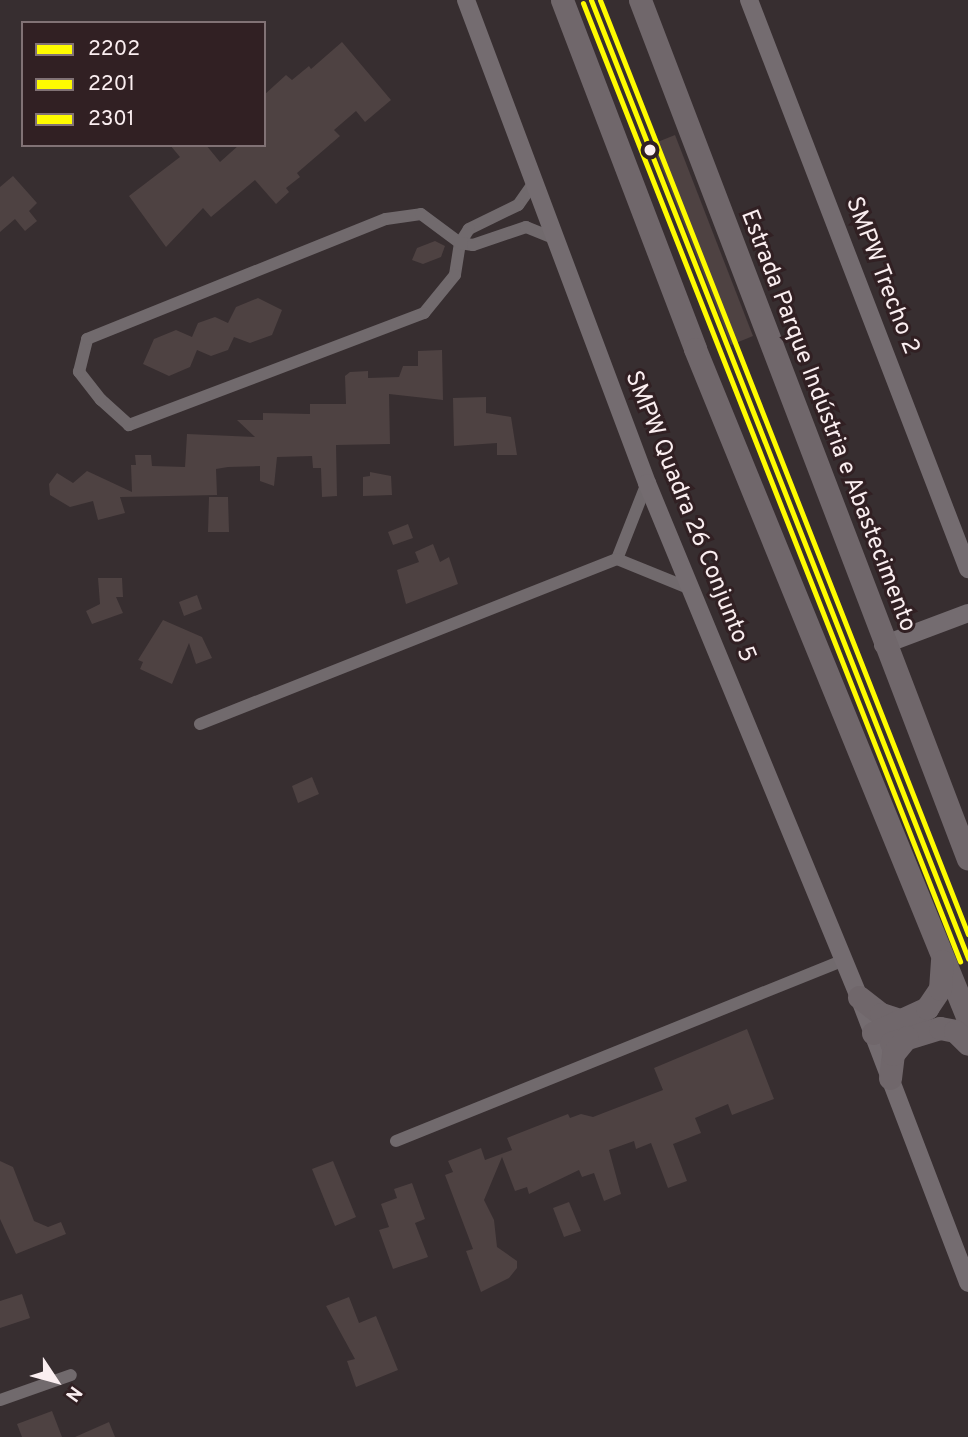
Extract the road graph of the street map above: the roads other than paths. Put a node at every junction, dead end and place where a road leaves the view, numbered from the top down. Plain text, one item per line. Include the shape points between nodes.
1 (466, 0) edge
2 (562, 0) edge
3 (640, 0) edge
4 (749, 0) edge
5 (534, 181) junction
6 (555, 239) junction
7 (460, 243) junction
8 (648, 483) junction
9 (617, 559) junction
10 (968, 569) edge
11 (691, 589) junction
12 (968, 613) edge
13 (883, 645) junction
14 (200, 724) dead end
15 (968, 859) edge
16 (942, 958) junction
17 (842, 961) junction
18 (859, 997) junction
19 (968, 1019) edge
20 (906, 1029) junction
21 (876, 1040) junction
22 (968, 1044) edge
23 (890, 1078) junction
24 (396, 1141) dead end
25 (968, 1283) edge
26 (71, 1375) dead end
27 (0, 1400) edge

1 - 5 street, SMPW Quadra 26 Conjunto 5
2 - 16 highway via 695,349
3 - 13 highway, Estrada Parque Indústria e Abastecimento
4 - 10 street, SMPW Trecho 2
5 - 6 street, SMPW Quadra 26 Conjunto 5
5 - 7 street via 518,205 469,229
6 - 7 street via 526,227 473,245
6 - 8 street, SMPW Quadra 26 Conjunto 5
7 - 7 street via 421,214 386,219 87,339 79,372 129,425 424,313 455,275
8 - 9 street
8 - 11 street, SMPW Quadra 26 Conjunto 5
9 - 11 street
9 - 14 street
11 - 17 street, SMPW Quadra 26 Conjunto 5
12 - 13 street
13 - 15 highway, Estrada Parque Indústria e Abastecimento
16 - 19 highway
16 - 20 highway via 935,999
17 - 18 street, SMPW Quadra 26 Conjunto 5
17 - 24 street
18 - 20 highway
18 - 21 street, SMPW Quadra 26 Conjunto 5
20 - 21 highway
20 - 22 highway via 948,1028
20 - 23 highway via 892,1054
21 - 23 street, SMPW Quadra 26 Conjunto 5
23 - 25 street, SMPW Quadra 26 Conjunto 5
26 - 27 street

